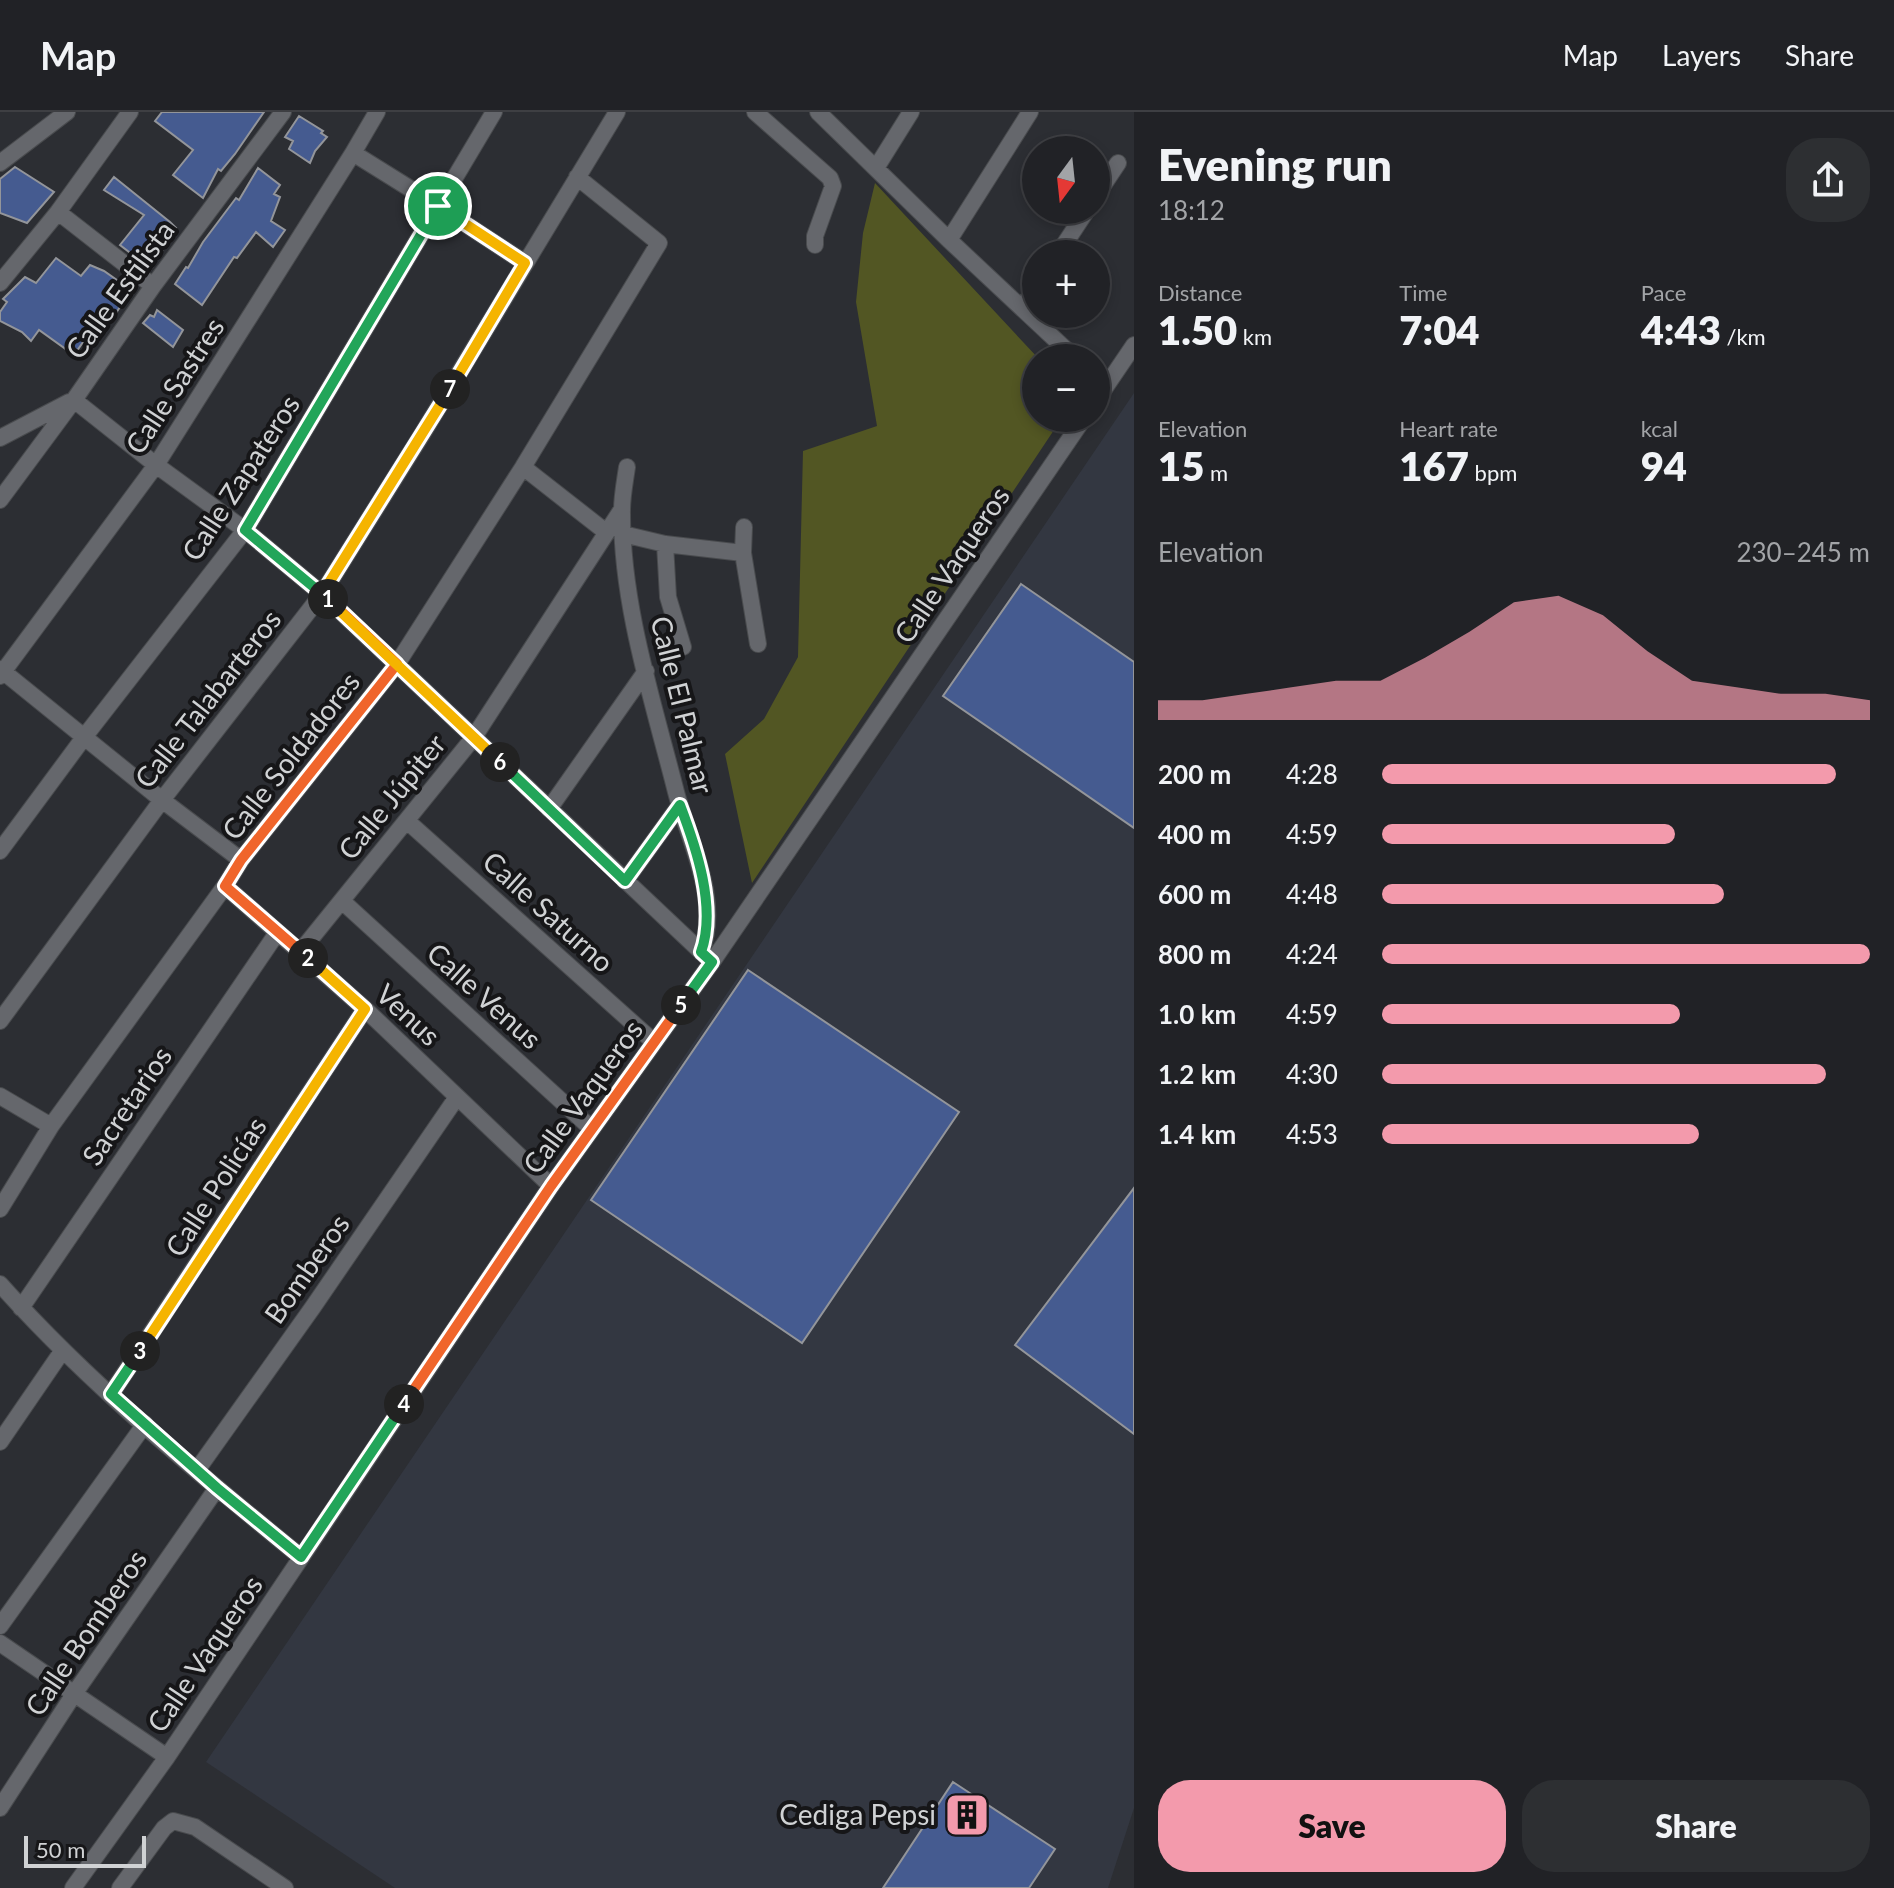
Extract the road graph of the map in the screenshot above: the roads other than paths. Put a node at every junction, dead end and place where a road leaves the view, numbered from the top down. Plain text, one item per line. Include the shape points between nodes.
1 (67, 112) edge
2 (130, 112) edge
3 (283, 112) edge
4 (377, 112) edge
5 (494, 112) edge
6 (617, 112) edge
7 (755, 112) edge
8 (818, 112) edge
9 (911, 112) edge
10 (1030, 112) edge
11 (353, 153) junction
12 (0, 163) edge
13 (1118, 163) dead end
14 (876, 168) junction
15 (1110, 175) edge
16 (577, 177) junction
17 (438, 206) junction
18 (58, 212) junction
19 (949, 240) junction
20 (815, 245) dead end
21 (525, 263) junction
22 (0, 283) edge
23 (153, 286) junction
24 (1022, 308) edge
25 (1043, 328) edge
26 (1060, 344) edge
27 (1134, 345) edge
28 (1110, 375) edge
29 (74, 400) junction
30 (1074, 432) edge
31 (0, 438) edge
32 (156, 465) junction
33 (523, 467) junction
34 (627, 467) dead end
35 (0, 500) edge
36 (622, 509) junction
37 (744, 527) dead end
38 (245, 530) junction
39 (606, 532) junction
40 (623, 534) junction
41 (665, 544) junction
42 (743, 553) junction
43 (322, 594) junction
44 (758, 644) dead end
45 (683, 647) dead end
46 (397, 664) junction
47 (646, 671) junction
48 (1, 672) edge
49 (85, 736) junction
50 (474, 737) junction
51 (162, 800) junction
52 (680, 805) junction
53 (549, 809) junction
54 (407, 821) junction
55 (0, 851) edge
56 (241, 860) junction
57 (625, 881) junction
58 (225, 886) junction
59 (342, 901) junction
60 (277, 933) junction
61 (300, 952) junction
62 (706, 957) junction
63 (365, 1009) junction
64 (0, 1021) edge
65 (654, 1042) junction
66 (0, 1096) edge
67 (457, 1097) junction
68 (51, 1126) junction
69 (592, 1129) junction
70 (551, 1186) junction
71 (0, 1209) edge
72 (0, 1284) edge
73 (21, 1308) junction
74 (63, 1350) junction
75 (111, 1394) junction
76 (145, 1424) junction
77 (0, 1442) edge
78 (197, 1470) junction
79 (217, 1488) junction
80 (301, 1557) junction
81 (0, 1626) edge
82 (0, 1643) edge
83 (74, 1694) junction
84 (167, 1757) junction
85 (0, 1808) edge
86 (73, 1888) edge
87 (120, 1888) edge
88 (285, 1888) edge

1 - 12 street
2 - 18 street
3 - 23 street, Calle Estilista
4 - 11 street, Calle Sastres
5 - 17 street, Calle Zapateros
6 - 16 street, Calle Talabarteros
7 - 20 street via 830,178 833,186
8 - 14 street
9 - 14 street
10 - 19 street
11 - 17 street
11 - 32 street, Calle Sastres
13 - 15 street
14 - 19 street
16 - 21 street, Calle Talabarteros
16 - 33 street, Calle Soldadores via 659,243
17 - 21 street
17 - 38 street, Calle Zapateros
18 - 22 street
18 - 23 street
19 - 24 street
21 - 43 street, Calle Talabarteros
23 - 29 street, Calle Estilista
25 - 26 street
27 - 28 street
29 - 31 street
29 - 32 street
29 - 35 street, Calle Estilista
30 - 62 street, Calle Vaqueros
32 - 38 street
32 - 48 street, Calle Sastres
33 - 39 street
33 - 46 street, Calle Soldadores
34 - 36 street, Calle El Palmar
36 - 39 street, Calle Júpiter
36 - 40 street, Calle El Palmar
37 - 42 street
38 - 43 street
38 - 49 street, Calle Zapateros
39 - 50 street, Calle Júpiter
40 - 41 street
40 - 47 street, Calle El Palmar
41 - 42 street
41 - 45 street via 668,597
42 - 44 street
43 - 46 street
43 - 51 street, Calle Talabarteros
46 - 50 street
46 - 56 street, Calle Soldadores
47 - 52 street, Calle El Palmar
47 - 53 street
48 - 49 street
49 - 51 street
49 - 55 street, Calle Zapateros
50 - 53 street
50 - 54 street, Calle Júpiter
51 - 56 street
51 - 64 street, Calle Talabarteros
52 - 57 street
52 - 62 street, Calle El Palmar via 704,889
53 - 57 street
54 - 59 street, Calle Júpiter
54 - 65 street, Calle Saturno
56 - 58 street, Calle Soldadores
57 - 62 street
58 - 60 street, Venus
58 - 68 street, Calle Soldadores
59 - 61 street, Calle Júpiter
59 - 69 street, Calle Venus
60 - 61 street, Venus
60 - 73 street, Sacretarios
61 - 63 street, Venus
62 - 65 street, Calle Vaqueros
63 - 67 street, Venus
63 - 75 street, Calle Policías
65 - 69 street, Calle Vaqueros
66 - 68 street
67 - 70 street, Venus
67 - 78 street, Bomberos
68 - 71 street, Calle Soldadores
69 - 70 street, Calle Vaqueros
70 - 80 street, Calle Vaqueros
72 - 73 street
73 - 74 street
74 - 75 street
74 - 77 street
75 - 76 street
76 - 78 street
76 - 81 street
78 - 79 street
79 - 80 street
79 - 83 street, Calle Bomberos
80 - 84 street, Calle Vaqueros
82 - 83 street
83 - 84 street
83 - 85 street, Calle Bomberos
84 - 86 street, Calle Vaqueros
87 - 88 street via 173,1821 195,1827

